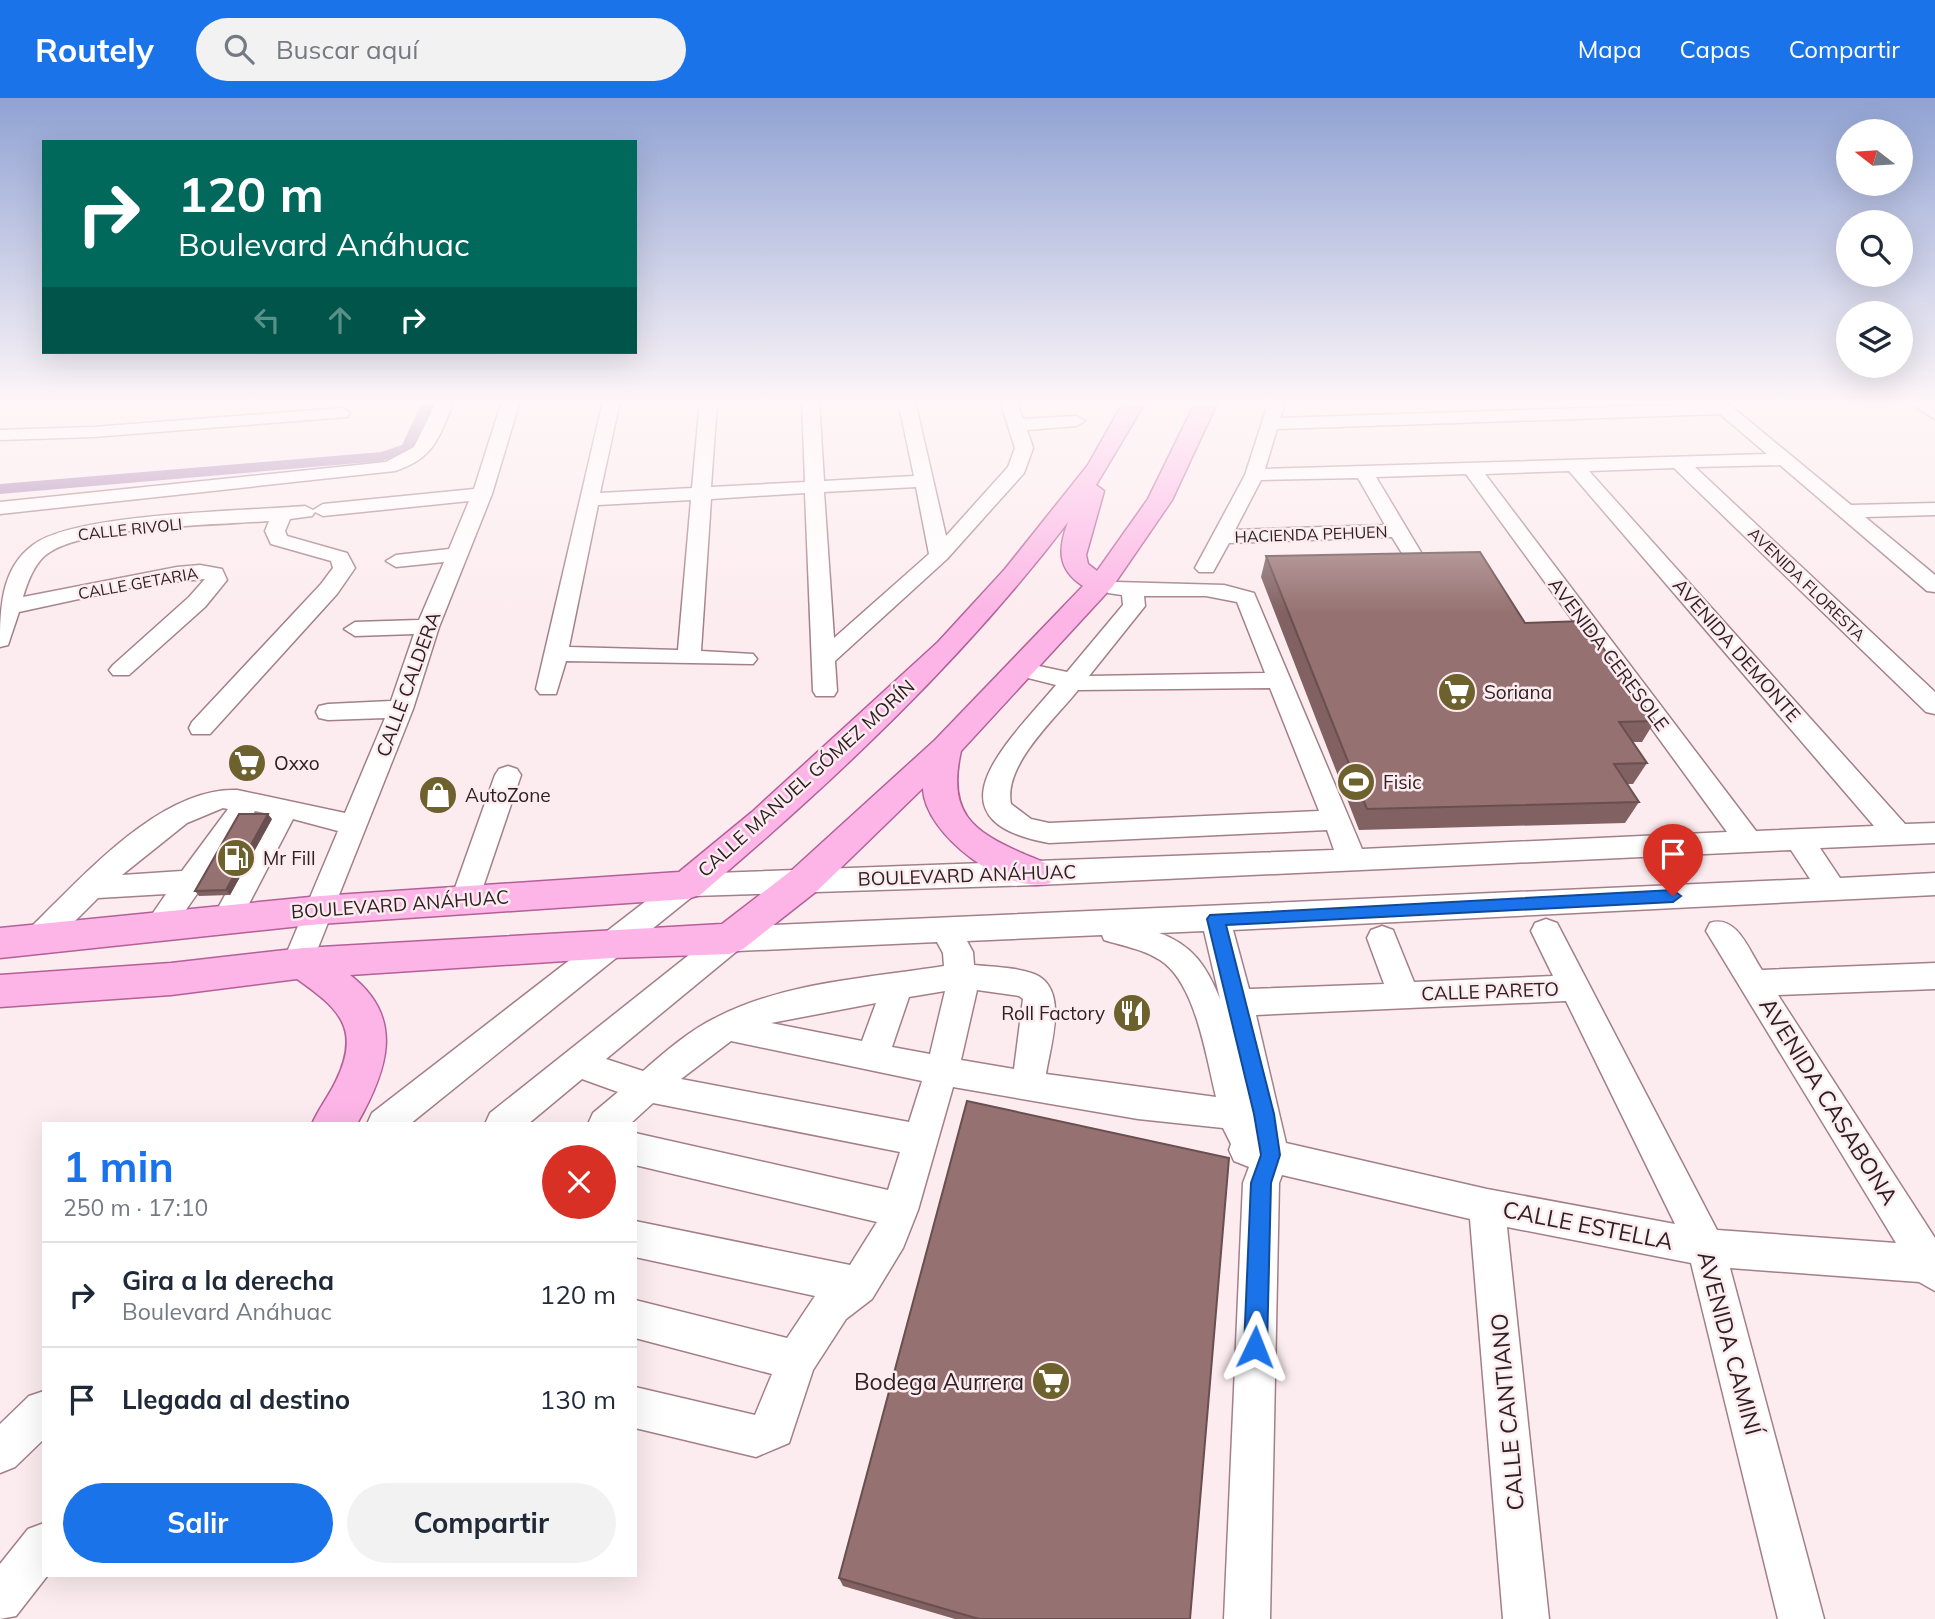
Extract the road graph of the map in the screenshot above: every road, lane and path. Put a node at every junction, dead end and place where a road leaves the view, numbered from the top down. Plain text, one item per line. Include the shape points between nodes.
1 (341, 472) edge
2 (489, 472) edge
3 (595, 472) edge
4 (703, 472) edge
5 (813, 472) edge
6 (921, 472) edge
7 (1012, 472) edge
8 (1094, 472) edge
9 (1097, 472) edge
10 (1174, 472) edge
11 (1255, 472) edge
12 (1364, 472) joint
13 (1474, 472) edge
14 (1581, 472) edge
15 (1689, 472) edge
16 (1802, 472) edge
17 (1254, 475) junction
18 (923, 481) junction
19 (814, 487) junction
20 (482, 494) junction
21 (702, 494) junction
22 (588, 500) junction
23 (0, 508) edge
24 (1935, 509) edge
25 (1847, 511) junction
26 (282, 515) junction
27 (1398, 531) junction
28 (1224, 537) junction
29 (456, 555) junction
30 (940, 555) junction
31 (1415, 559) edge
32 (396, 561) dead end
33 (1206, 568) dead end
34 (1935, 586) edge
35 (1114, 587) junction
36 (10, 607) junction
37 (428, 627) junction
38 (355, 629) dead end
39 (0, 640) edge
40 (555, 654) junction
41 (689, 659) junction
42 (745, 659) dead end
43 (824, 659) junction
44 (1020, 669) junction
45 (121, 670) dead end
46 (1279, 680) junction
47 (1073, 682) junction
48 (548, 689) dead end
49 (825, 691) dead end
50 (1935, 706) edge
51 (401, 709) junction
52 (328, 712) dead end
53 (201, 728) dead end
54 (946, 748) junction
55 (508, 775) dead end
56 (247, 802) junction
57 (284, 810) junction
58 (1336, 820) junction
59 (355, 825) junction
60 (1935, 833) edge
61 (1898, 835) junction
62 (1798, 838) junction
63 (1748, 840) junction
64 (1352, 859) junction
65 (1037, 874) junction
66 (805, 880) junction
67 (188, 881) junction
68 (1935, 884) edge
69 (687, 885) junction
70 (93, 887) junction
71 (1832, 889) junction
72 (465, 899) junction
73 (320, 909) junction
74 (227, 919) junction
75 (1216, 919) junction
76 (1080, 925) junction
77 (159, 926) junction
78 (945, 930) junction
79 (1546, 931) dead end
80 (1721, 931) dead end
81 (1382, 938) dead end
82 (37, 939) junction
83 (730, 939) junction
84 (0, 943) edge
85 (612, 943) junction
86 (300, 964) junction
87 (962, 976) junction
88 (1933, 979) edge
89 (1754, 983) junction
90 (897, 988) junction
91 (1576, 988) junction
92 (0, 991) edge
93 (1403, 995) junction
94 (1237, 1003) junction
95 (727, 1027) junction
96 (872, 1058) junction
97 (577, 1063) junction
98 (942, 1071) junction
99 (1028, 1087) junction
100 (650, 1088) junction
101 (1251, 1114) junction
102 (334, 1122) edge
103 (387, 1122) edge
104 (504, 1122) edge
105 (608, 1122) edge
106 (921, 1140) junction
107 (637, 1149) edge
108 (1259, 1163) junction
109 (1487, 1206) junction
110 (900, 1210) junction
111 (637, 1239) edge
112 (1706, 1248) junction
113 (1934, 1267) edge
114 (859, 1286) junction
115 (637, 1320) edge
116 (796, 1360) junction
117 (637, 1407) edge
118 (42, 1413) edge
119 (0, 1452) edge
120 (42, 1548) edge
121 (0, 1600) edge
122 (1247, 1619) edge
123 (1527, 1619) edge
124 (1801, 1619) edge

1 - 23 street
2 - 20 street, CALLE CALDERA
3 - 22 street
4 - 21 street
5 - 19 street
6 - 18 street
7 - 30 street
8 - 69 main road, CALLE MANUEL GÓMEZ MORÍN via 1014,575 948,648 826,765
9 - 35 main road via 1073,561 1078,569
10 - 35 main road
11 - 17 street
12 - 17 street
12 - 27 street
13 - 63 street, AVENIDA CERESOLE
14 - 61 street, AVENIDA DEMONTE
15 - 50 street, AVENIDA FLORESTA
16 - 25 street
17 - 28 street
18 - 19 street
18 - 30 street
19 - 21 street
19 - 43 street
20 - 26 street, CALLE RIVOLI
20 - 29 street, CALLE CALDERA
21 - 22 street
21 - 41 street
22 - 40 street
24 - 25 street
25 - 34 street
26 - 36 street, CALLE RIVOLI via 95,531 63,538 34,554
26 - 53 street via 275,531 278,540 340,557 344,568
27 - 28 street, HACIENDA PEHUEN
27 - 31 street
28 - 33 street
29 - 32 street
29 - 37 street, CALLE CALDERA
30 - 43 street
35 - 44 main road
35 - 46 street via 1242,594
35 - 47 street via 1135,598 1134,606
36 - 39 street, CALLE RIVOLI
36 - 45 street, CALLE GETARIA via 175,574 214,574 215,580 197,602
37 - 38 street
37 - 51 street, CALLE CALDERA
40 - 41 street
40 - 48 street
41 - 42 street
43 - 49 street
44 - 47 street
44 - 54 main road
46 - 47 street
46 - 58 street
47 - 58 street via 1003,766 995,783 993,794 1002,813 1023,828 1063,833
51 - 52 street
51 - 59 street, CALLE CALDERA
54 - 65 main road via 937,783 939,803 951,822 993,856
54 - 66 main road
55 - 72 street
56 - 57 street
56 - 67 street
56 - 70 street via 223,799 194,806 156,831
57 - 59 street
57 - 74 street
58 - 64 street
59 - 73 street, CALLE CALDERA
60 - 61 street, BOULEVARD ANÁHUAC
61 - 62 street, BOULEVARD ANÁHUAC
62 - 63 street, BOULEVARD ANÁHUAC
62 - 71 street
63 - 64 street, BOULEVARD ANÁHUAC
64 - 65 street, BOULEVARD ANÁHUAC
65 - 66 street, BOULEVARD ANÁHUAC
66 - 69 street, BOULEVARD ANÁHUAC
66 - 83 main road
67 - 70 street
67 - 77 street
68 - 71 street
69 - 72 main road, BOULEVARD ANÁHUAC
69 - 85 street, CALLE MANUEL GÓMEZ MORÍN
70 - 82 street
71 - 75 street
72 - 73 main road, BOULEVARD ANÁHUAC
73 - 74 main road, BOULEVARD ANÁHUAC
73 - 86 street, CALLE CALDERA
74 - 77 main road, BOULEVARD ANÁHUAC
75 - 76 street
75 - 94 street
76 - 78 street
76 - 101 street via 1149,941 1190,967
77 - 82 main road, BOULEVARD ANÁHUAC
78 - 83 street
78 - 87 street via 958,952
79 - 91 street, AVENIDA CAMINÍ
80 - 89 street, AVENIDA CASABONA
81 - 93 street, CALLE PARETO
82 - 84 main road, BOULEVARD ANÁHUAC
83 - 85 main road
83 - 97 street
85 - 86 main road
85 - 103 street, CALLE MANUEL GÓMEZ MORÍN
86 - 92 main road
86 - 102 main road via 358,1007 368,1029 358,1080
87 - 90 street
87 - 98 street
87 - 99 street via 1027,984 1038,994 1040,1010
88 - 89 street
89 - 113 street, AVENIDA CASABONA
90 - 95 street via 793,1003
90 - 96 street
91 - 93 street, CALLE PARETO
91 - 112 street, AVENIDA CAMINÍ
93 - 94 street, CALLE PARETO
94 - 101 street
95 - 96 street
95 - 100 street via 684,1056
96 - 98 street
97 - 100 street
97 - 104 street
98 - 99 street
98 - 106 street
99 - 101 street
100 - 105 street
100 - 106 street
101 - 108 street
106 - 110 street
107 - 110 street
108 - 109 street, CALLE ESTELLA
108 - 122 street
109 - 112 street, CALLE ESTELLA
109 - 123 street, CALLE CANTIANO
110 - 114 street
111 - 114 street
112 - 113 street, CALLE ESTELLA
112 - 124 street, AVENIDA CAMINÍ
114 - 116 street via 832,1305
115 - 116 street
116 - 117 street via 774,1428 756,1436
118 - 119 street
120 - 121 street

